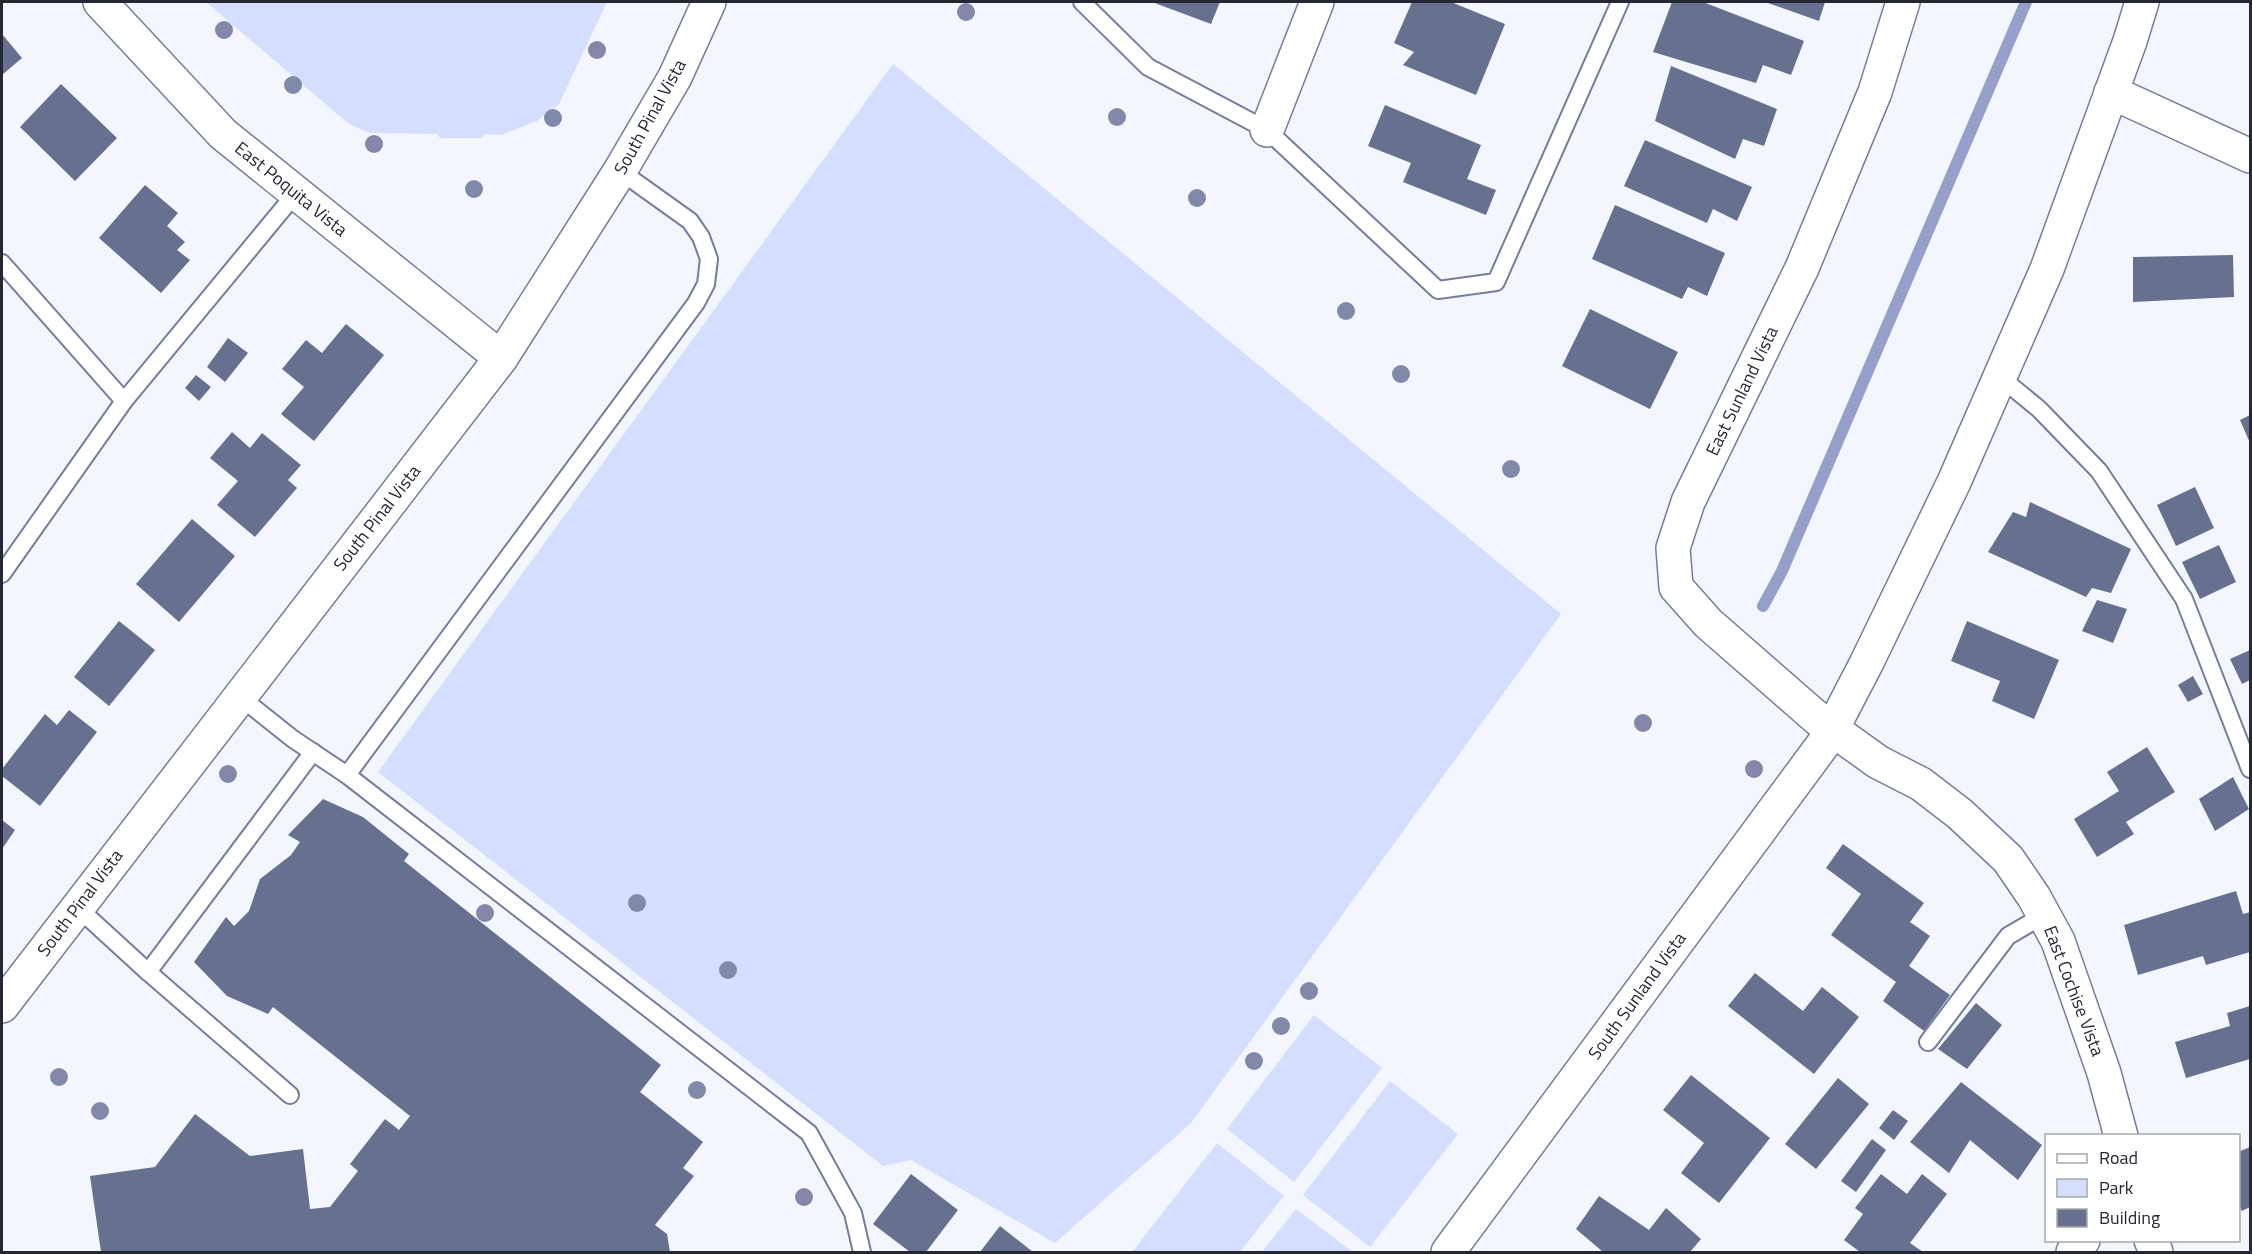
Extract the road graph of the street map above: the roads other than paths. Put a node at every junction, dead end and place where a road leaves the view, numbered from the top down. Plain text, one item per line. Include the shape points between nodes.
1 (100, 2) edge
2 (709, 2) edge
3 (1082, 2) edge
4 (1317, 2) edge
5 (1620, 2) edge
6 (1903, 2) edge
7 (2142, 2) edge
8 (2111, 92) junction
9 (1267, 130) junction
10 (2250, 156) edge
11 (620, 171) junction
12 (296, 193) junction
13 (2, 263) edge
14 (501, 358) junction
15 (2000, 377) junction
16 (124, 401) junction
17 (2, 574) edge
18 (239, 696) junction
19 (1829, 734) junction
20 (313, 752) junction
21 (2250, 769) edge
22 (347, 775) junction
23 (77, 907) junction
24 (2044, 915) junction
25 (148, 972) junction
26 (2, 1006) edge
27 (1929, 1042) dead end
28 (290, 1095) dead end
29 (2120, 1134) edge
30 (862, 1252) edge
31 (1448, 1252) edge

1 - 12 street, East Poquita Vista via 224,134
2 - 11 street, South Pinal Vista via 675,76
3 - 9 lane via 1148,67
4 - 9 street
5 - 9 lane via 1496,282 1438,290
6 - 19 street, East Sunland Vista via 1875,92 1806,257 1688,502 1673,548 1676,587 1708,623
7 - 8 street
8 - 10 street
8 - 15 street via 2047,269
11 - 14 street, South Pinal Vista
11 - 22 lane via 690,221 709,259 706,284 696,303
12 - 14 street, East Poquita Vista
12 - 16 lane
13 - 16 lane
14 - 18 street, South Pinal Vista
15 - 19 street via 1949,493
15 - 21 lane via 2039,409 2099,471 2184,599
16 - 17 lane
18 - 20 lane
18 - 23 street, South Pinal Vista
19 - 24 street, East Cochise Vista via 1921,784 1960,814 2008,859
19 - 31 street, South Sunland Vista
20 - 22 lane
20 - 25 lane
22 - 30 lane via 809,1133 854,1213
23 - 25 lane
23 - 26 street, South Pinal Vista
24 - 27 lane via 2008,936
24 - 29 street, East Cochise Vista via 2075,989
25 - 28 lane

